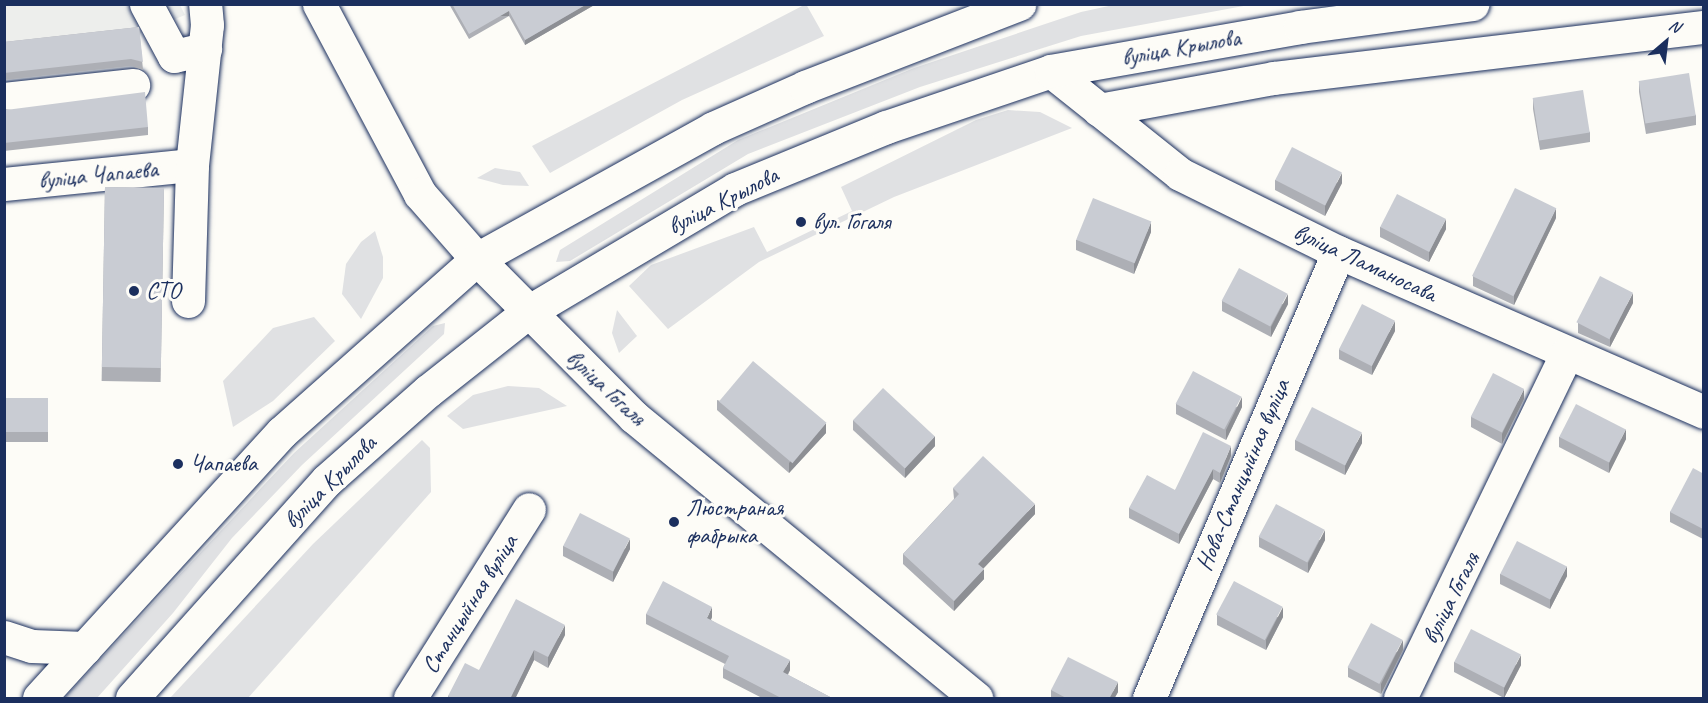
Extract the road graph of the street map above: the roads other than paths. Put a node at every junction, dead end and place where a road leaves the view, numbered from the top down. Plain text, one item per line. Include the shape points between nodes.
1 (146, 4) edge
2 (205, 4) edge
3 (319, 4) edge
4 (1019, 4) edge
5 (1472, 4) edge
6 (1704, 27) edge
7 (205, 50) junction
8 (1051, 71) junction
9 (133, 85) dead end
10 (4, 99) edge
11 (1099, 111) junction
12 (192, 165) junction
13 (4, 184) edge
14 (1338, 252) junction
15 (477, 259) junction
16 (188, 300) dead end
17 (528, 312) junction
18 (1568, 353) junction
19 (1704, 412) edge
20 (529, 509) dead end
21 (4, 637) edge
22 (85, 648) junction
23 (39, 699) edge
24 (132, 699) edge
25 (410, 699) edge
26 (976, 699) edge
27 (1149, 699) edge
28 (1400, 699) edge

1 - 7 main road via 174,56
2 - 7 main road
3 - 15 main road, вуліца Гогаля via 420,194
4 - 15 main road via 805,87 712,128
5 - 8 main road, вуліца Крылова via 1300,27
6 - 11 main road via 1274,78
7 - 12 main road
8 - 11 main road, вуліца Ламаносава
8 - 17 main road, вуліца Крылова via 886,127 735,189
9 - 10 main road
11 - 14 main road, вуліца Ламаносава via 1180,174
12 - 13 main road, вуліца Чапаева
12 - 16 main road
14 - 18 main road, вуліца Ламаносава
14 - 27 main road, Нова-Станцыйная вуліца
15 - 17 main road, вуліца Гогаля
15 - 22 main road via 282,432
17 - 24 main road, вуліца Крылова via 428,391 327,480
17 - 26 main road, вуліца Гогаля via 634,417
18 - 19 main road, вуліца Ламаносава
18 - 28 main road, вуліца Гогаля
20 - 25 main road, Станцыйная вуліца
21 - 22 main road via 32,645
22 - 23 main road

